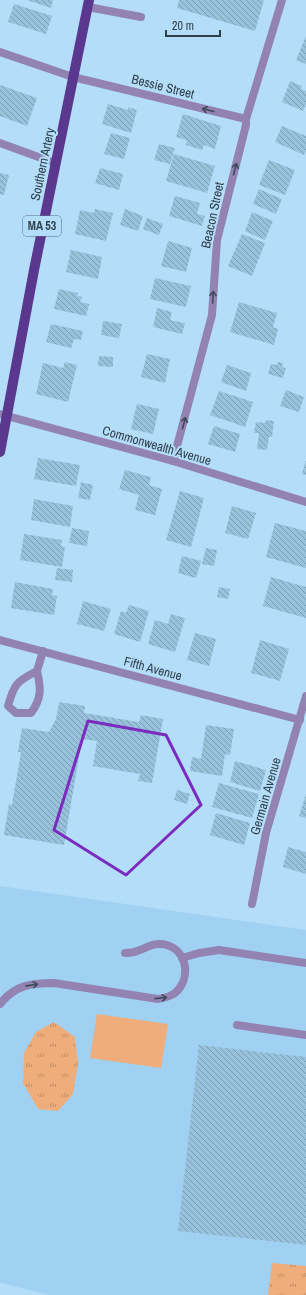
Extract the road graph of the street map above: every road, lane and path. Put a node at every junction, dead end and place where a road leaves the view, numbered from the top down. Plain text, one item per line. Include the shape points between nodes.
1 (282, 0) edge
2 (89, 4) edge
3 (141, 17) dead end
4 (0, 52) edge
5 (73, 77) junction
6 (246, 119) junction
7 (0, 143) edge
8 (55, 163) junction
9 (3, 415) edge
10 (0, 452) edge
11 (174, 461) junction
12 (306, 502) edge
13 (0, 640) edge
14 (43, 651) junction
15 (37, 671) junction
16 (306, 696) edge
17 (300, 720) junction
18 (252, 904) dead end
19 (125, 953) dead end
20 (182, 958) junction
21 (306, 963) edge
22 (0, 1004) edge
23 (237, 1025) dead end
24 (306, 1035) edge

1 - 6 street, Beacon Street
2 - 3 street
2 - 5 main road, Southern Artery / MA 53
4 - 5 street, Bessie Street
6 -> 5 street, Bessie Street
5 - 8 main road, Southern Artery / MA 53
11 -> 6 street, Beacon Street via 212,315 217,240
7 - 8 street
8 - 9 main road, Southern Artery / MA 53
9 - 10 main road, Southern Artery / MA 53
9 - 11 street, Commonwealth Avenue
11 - 12 street, Commonwealth Avenue
13 - 14 street, Fifth Avenue
14 - 15 street
14 - 17 street, Fifth Avenue
15 - 15 street via 21,679 12,690 8,706 16,713 31,713 38,704 40,686
16 - 17 street, Germain Avenue
17 - 18 street, Germain Avenue via 266,833
19 - 20 street via 157,944 167,945
20 - 21 street via 219,950
22 -> 20 street via 16,989 41,984 158,1000 167,998 175,994 182,985 186,968
23 - 24 street

